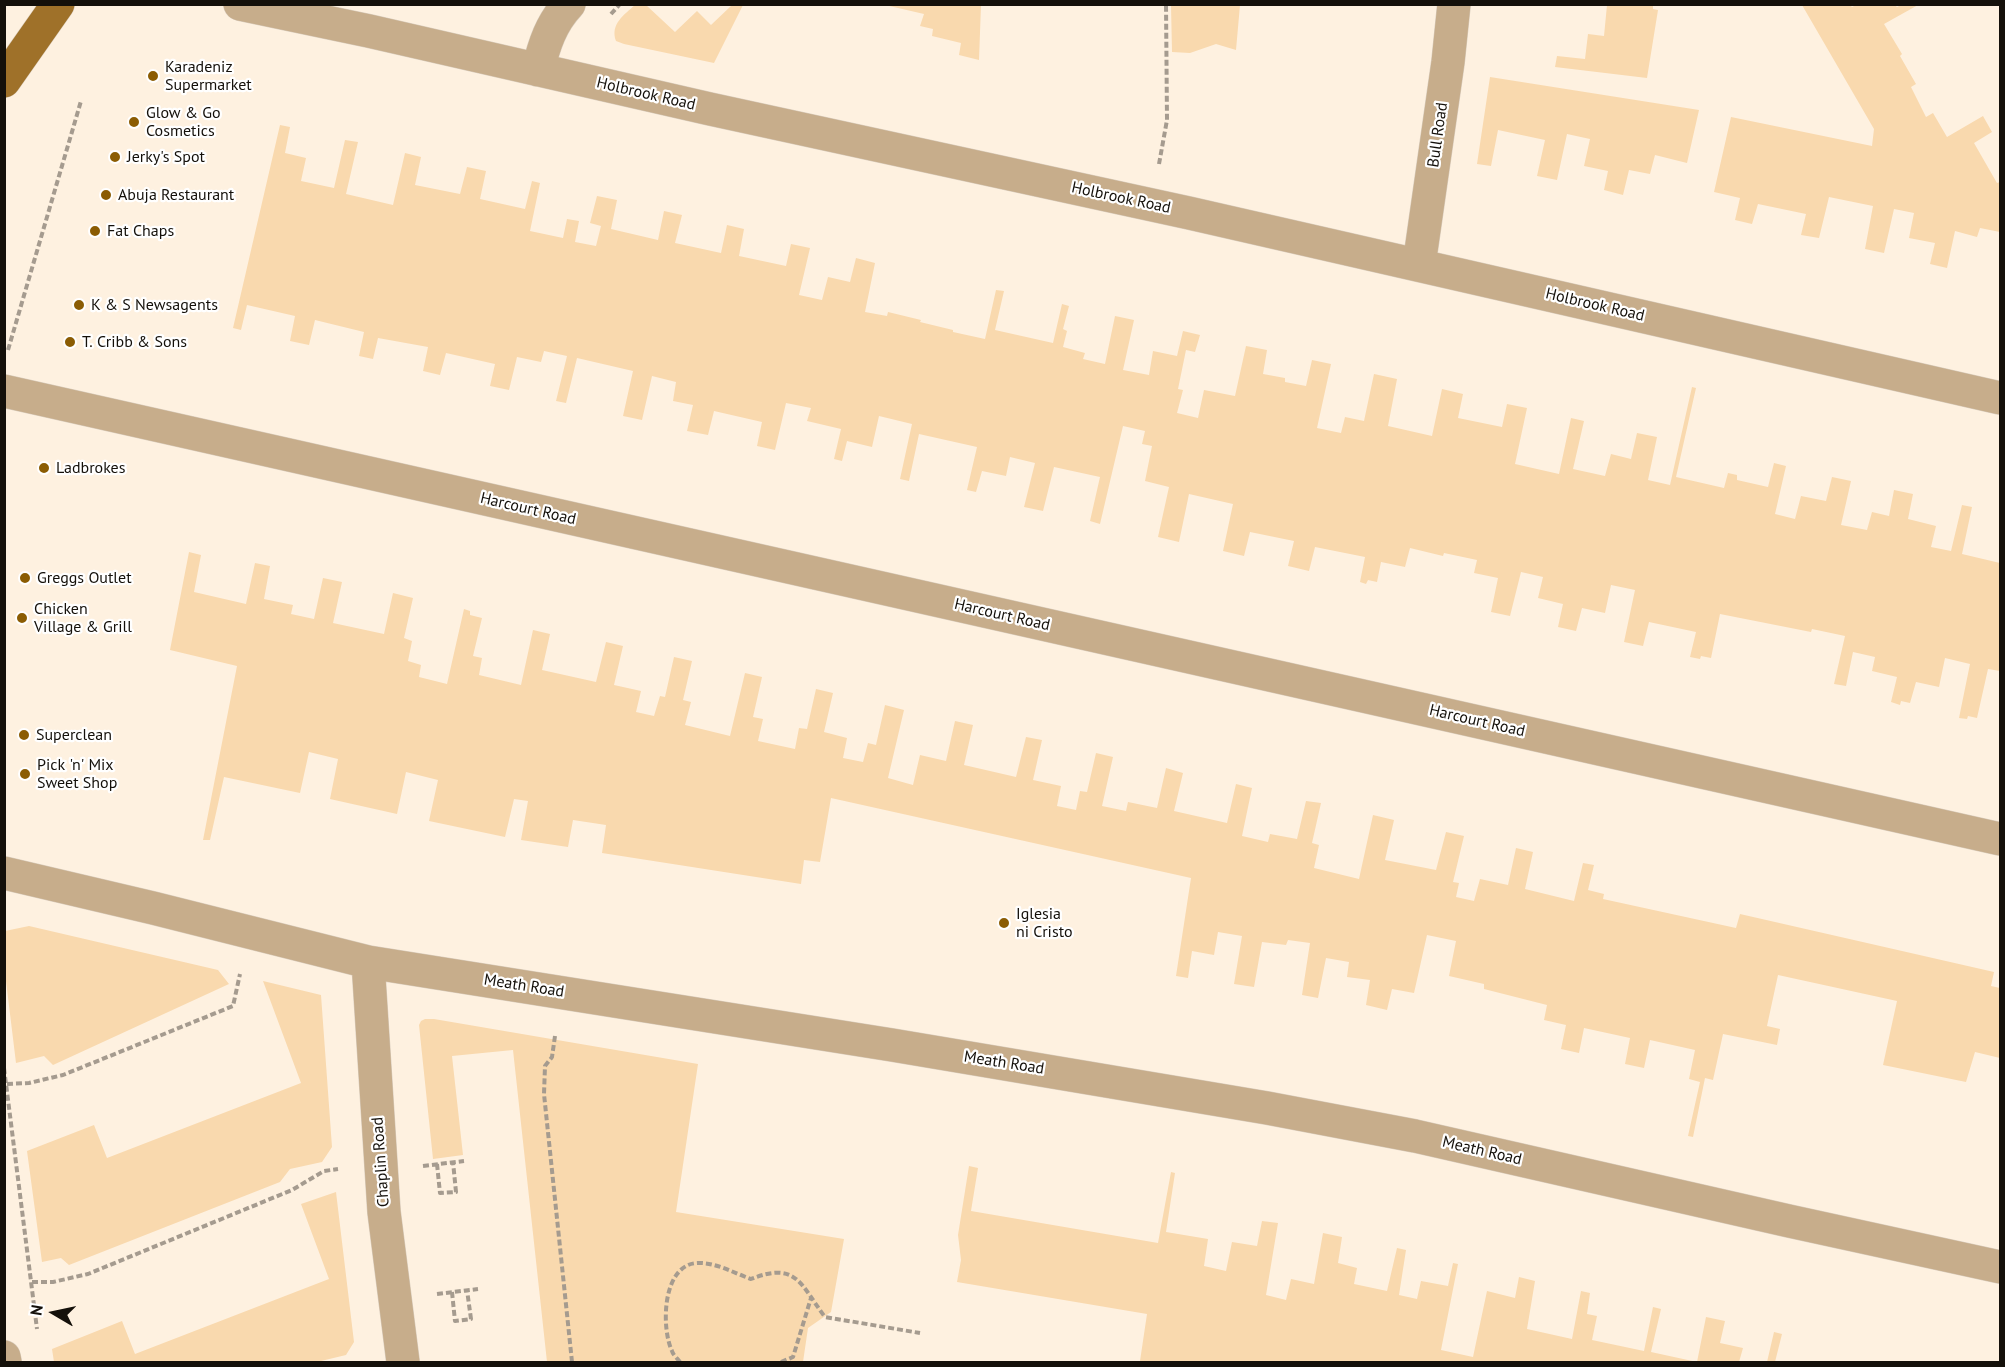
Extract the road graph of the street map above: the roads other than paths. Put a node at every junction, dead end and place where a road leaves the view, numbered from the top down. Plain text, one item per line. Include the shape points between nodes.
1 (58, 4) edge
2 (240, 4) edge
3 (569, 4) edge
4 (1454, 4) edge
5 (538, 70) junction
6 (4, 81) edge
7 (1419, 265) junction
8 (4, 391) edge
9 (2001, 398) edge
10 (2001, 839) edge
11 (4, 873) edge
12 (368, 962) junction
13 (2001, 1267) edge
14 (4, 1357) edge
15 (5, 1362) edge
16 (404, 1362) edge

1 - 6 main road
2 - 5 street, Holbrook Road
3 - 5 street via 545,41
4 - 7 street, Bull Road
5 - 7 street, Holbrook Road
7 - 9 street, Holbrook Road
8 - 10 street, Harcourt Road
11 - 12 street, Meath Road
12 - 13 street, Meath Road via 1278,1110 1415,1136
12 - 16 street, Chaplin Road via 384,1212
14 - 15 street

